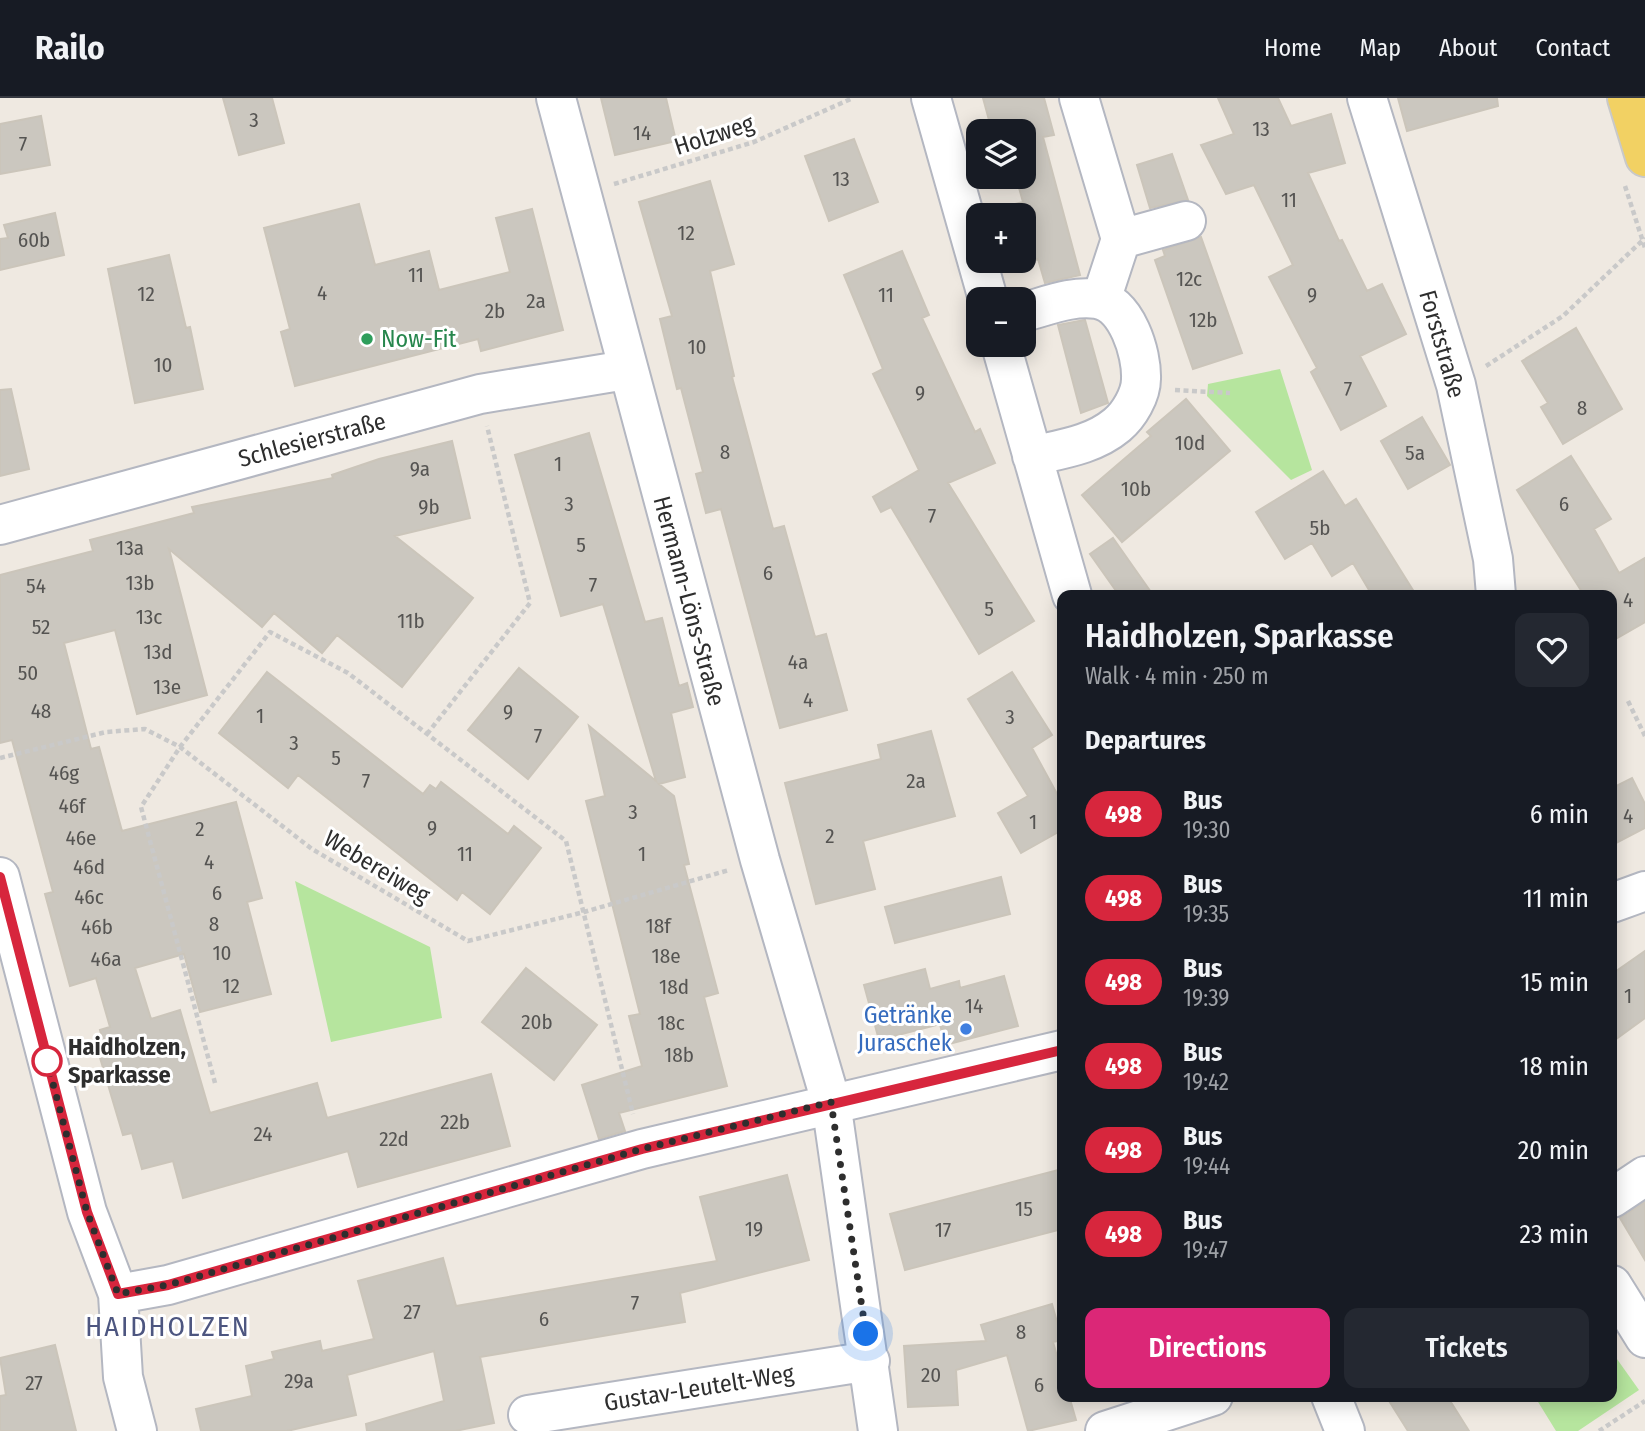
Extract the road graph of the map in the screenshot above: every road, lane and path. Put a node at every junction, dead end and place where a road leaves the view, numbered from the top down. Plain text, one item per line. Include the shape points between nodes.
1 (555, 98) edge
2 (853, 98) edge
3 (931, 98) edge
4 (1079, 98) edge
5 (1367, 98) edge
6 (1627, 98) edge
7 (1645, 157) edge
8 (581, 191) junction
9 (1186, 221) dead end
10 (1645, 238) edge
11 (1121, 239) junction
12 (985, 287) edge
13 (1101, 300) junction
14 (1036, 309) edge
15 (1004, 357) edge
16 (626, 370) junction
17 (1456, 385) junction
18 (1139, 388) junction
19 (1230, 393) dead end
20 (480, 394) junction
21 (1032, 456) junction
22 (0, 526) edge
23 (1071, 590) edge
24 (1496, 590) edge
25 (1628, 701) dead end
26 (427, 734) junction
27 (1645, 736) edge
28 (180, 747) junction
29 (0, 758) edge
30 (760, 860) junction
31 (0, 877) edge
32 (1645, 891) edge
33 (1617, 901) edge
34 (584, 912) junction
35 (1057, 1051) edge
36 (215, 1083) dead end
37 (831, 1102) junction
38 (642, 1149) junction
39 (1645, 1176) edge
40 (1617, 1195) edge
41 (1617, 1293) edge
42 (118, 1294) junction
43 (1645, 1338) edge
44 (870, 1362) junction
45 (1645, 1401) edge
46 (1194, 1402) edge
47 (1333, 1402) edge
48 (528, 1415) dead end
49 (137, 1431) edge
50 (878, 1431) edge
51 (1105, 1431) edge
52 (1345, 1431) edge
53 (1599, 1431) edge

1 - 8 street, Hermann-Löns-Straße
2 - 8 path, Holzweg via 754,142
3 - 12 street
4 - 11 street
5 - 17 street, Forststraße
6 - 7 main road
8 - 16 street, Hermann-Löns-Straße
9 - 11 street
10 - 17 path via 1563,316
11 - 13 street
13 - 14 street via 1080,298
13 - 18 street via 1120,315 1133,335
15 - 21 street
16 - 20 street, Schlesierstraße
16 - 30 street, Hermann-Löns-Straße
17 - 24 street, Forststraße
18 - 19 path
18 - 21 street via 1135,402 1118,424 1090,442
20 - 22 street, Schlesierstraße
20 - 26 path via 530,603
21 - 23 street
25 - 27 path
26 - 28 path via 348,673 270,632
26 - 34 path via 566,841
28 - 29 path, Webereiweg via 145,729
28 - 34 path, Webereiweg via 312,849 468,941
28 - 36 path via 141,807
30 - 34 path, Webereiweg
30 - 37 street, Hermann-Löns-Straße
31 - 42 street via 83,1199
32 - 33 street
34 - 38 path
35 - 37 street
37 - 38 street
37 - 44 street, Hermann-Löns-Straße
38 - 42 street via 168,1285
39 - 40 street
41 - 43 street
42 - 49 street via 123,1377
44 - 48 street, Gustav-Leutelt-Weg
44 - 50 street, Hermann-Löns-Straße
45 - 53 path
46 - 51 street
47 - 52 street

